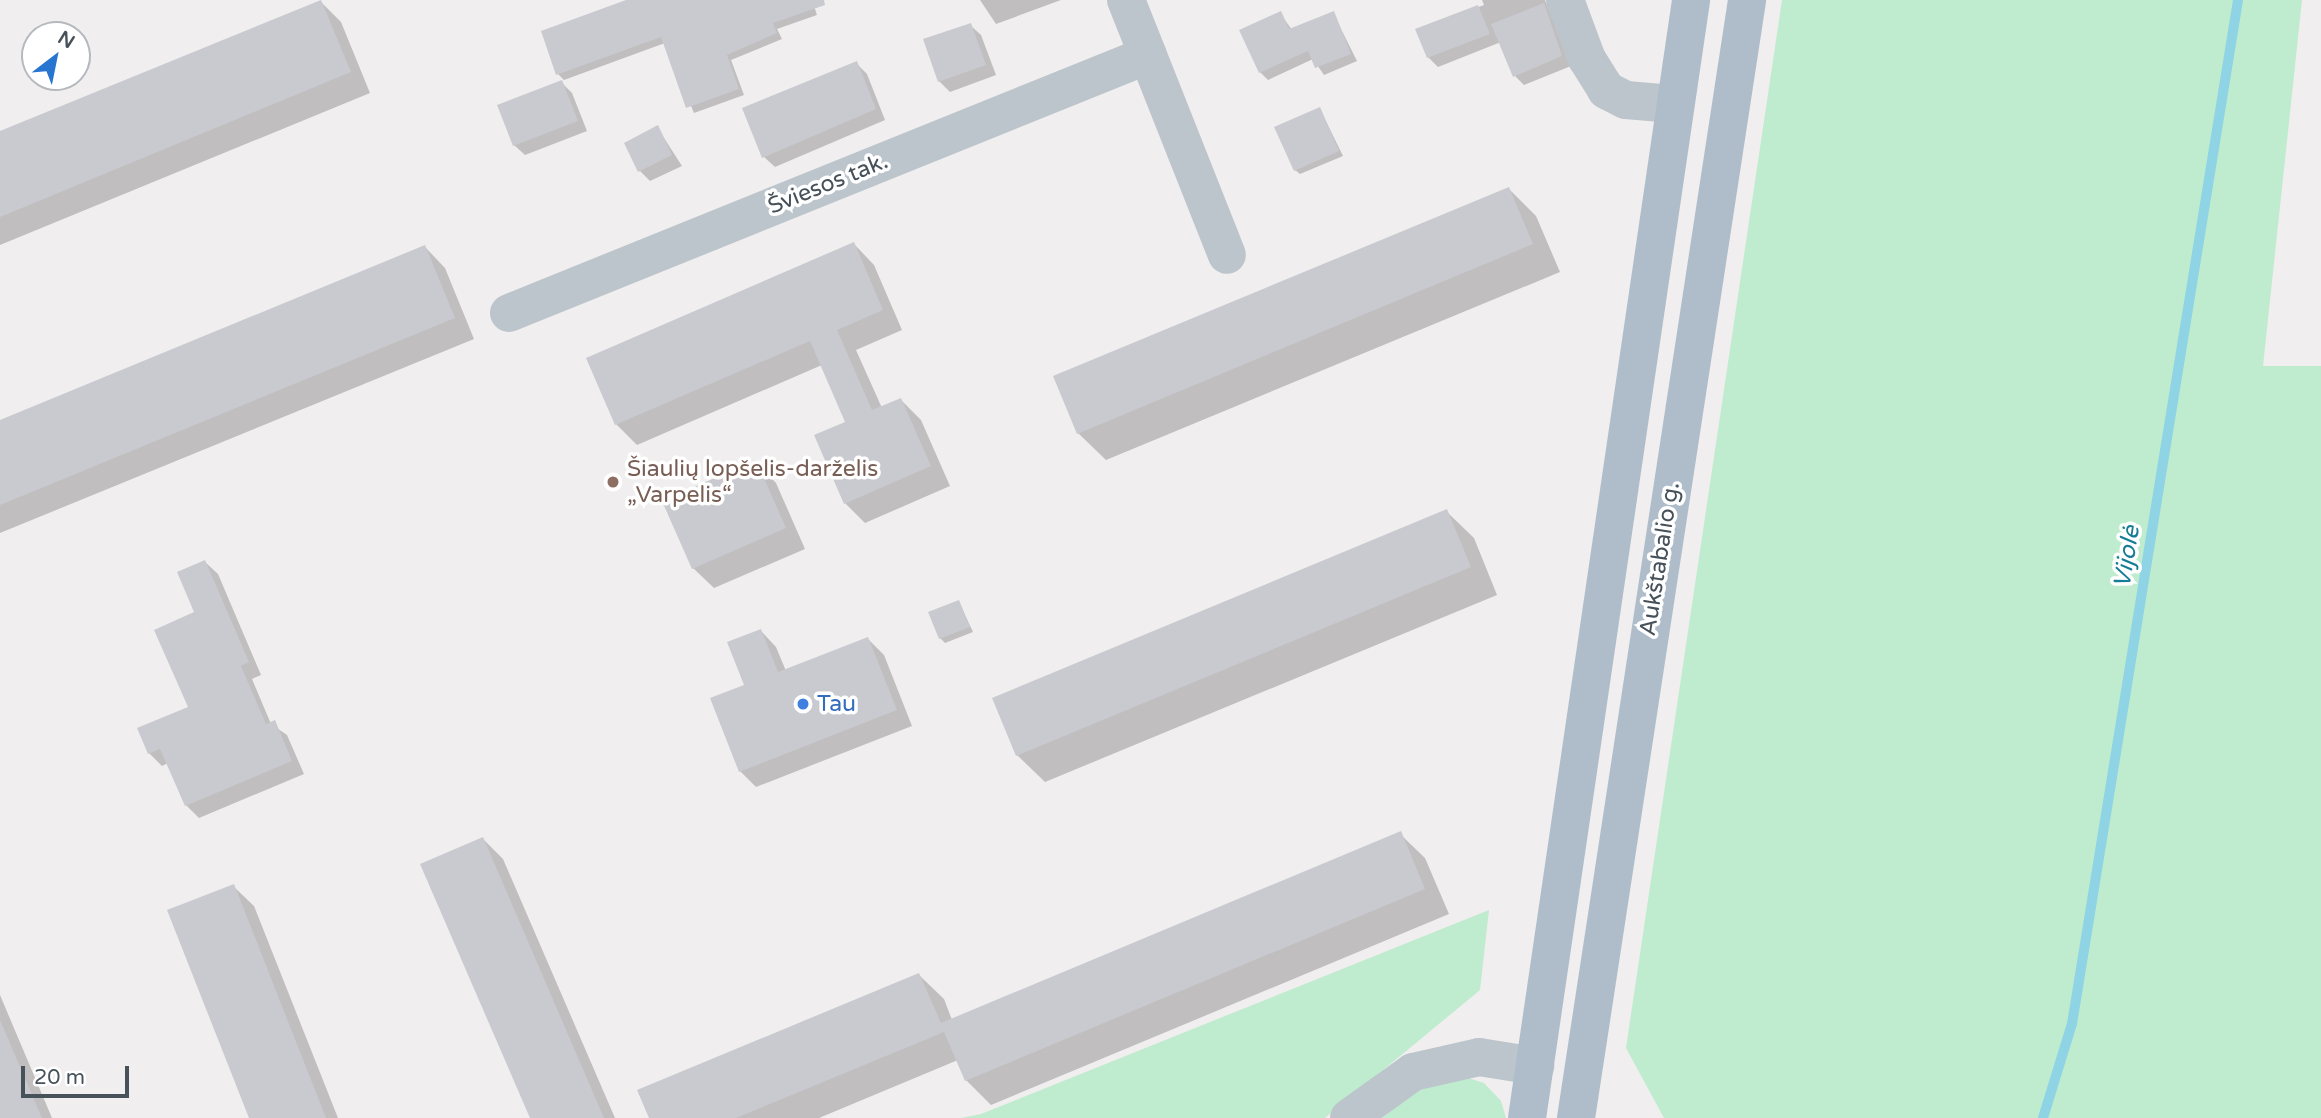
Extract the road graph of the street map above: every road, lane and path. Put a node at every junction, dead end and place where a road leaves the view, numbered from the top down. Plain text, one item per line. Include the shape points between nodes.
1 (1126, 0) edge
2 (1565, 0) edge
3 (1691, 0) edge
4 (1747, 0) edge
5 (1148, 55) junction
6 (1674, 104) junction
7 (1227, 255) dead end
8 (509, 313) dead end
9 (1535, 1066) junction
10 (1583, 1072) junction
11 (1349, 1118) edge
12 (1527, 1118) edge
13 (1576, 1118) edge

1 - 5 street
2 - 6 street via 1587,59 1606,90 1626,100
3 - 6 main road
4 - 10 main road, Aukštabalio g.
5 - 7 street
5 - 8 street, Šviesos tak.
6 - 9 main road
9 - 10 main road
9 - 11 street via 1479,1057 1413,1072
9 - 12 main road
10 - 13 main road, Aukštabalio g.

